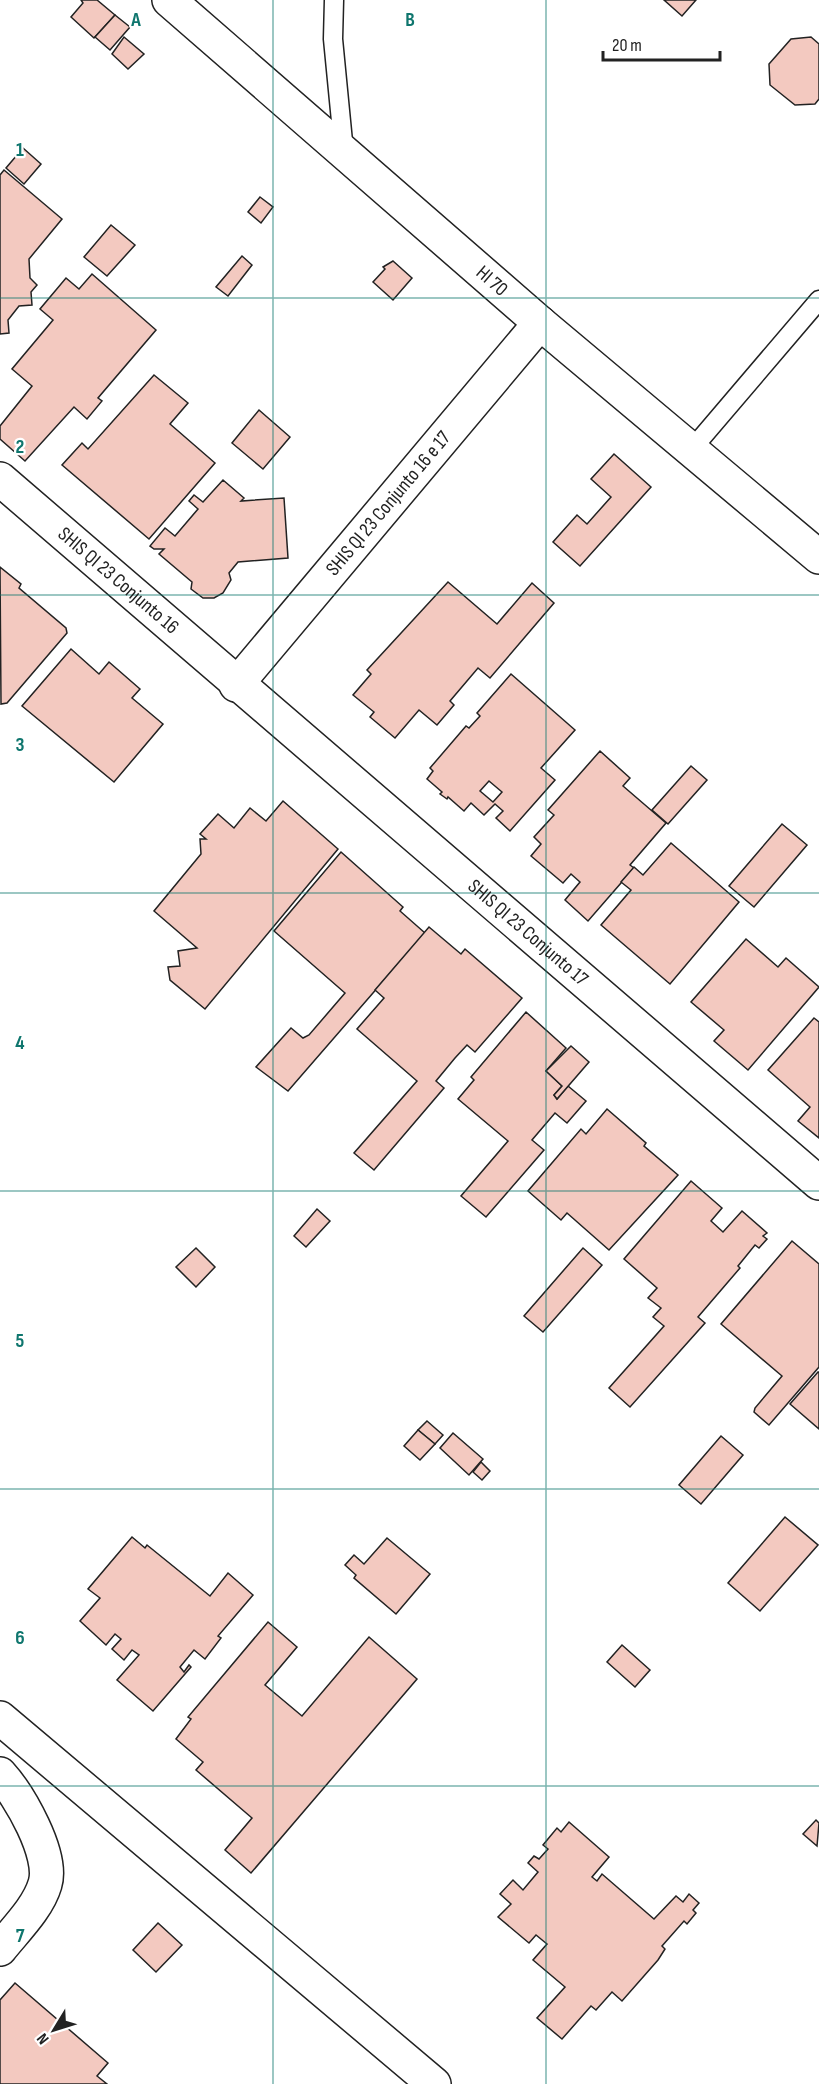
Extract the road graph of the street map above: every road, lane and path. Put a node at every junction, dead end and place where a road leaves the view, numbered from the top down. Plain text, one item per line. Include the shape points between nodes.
1 (169, 0) edge
2 (334, 0) edge
3 (344, 152) junction
4 (819, 300) edge
5 (540, 323) junction
6 (692, 449) junction
7 (0, 479) edge
8 (819, 556) edge
9 (236, 685) junction
10 (819, 1183) edge
11 (0, 1718) edge
12 (0, 1774) edge
13 (13, 1809) edge
14 (0, 1949) edge
15 (434, 2084) edge

1 - 3 street, HI 70
2 - 3 lane via 333,39
3 - 5 street, HI 70
4 - 6 lane
5 - 6 street, HI 70
5 - 9 street, SHIS QI 23 Conjunto 16 e 17
6 - 8 street, HI 70
7 - 9 street, SHIS QI 23 Conjunto 16
9 - 10 street, SHIS QI 23 Conjunto 17
11 - 15 street
12 - 13 street
13 - 14 street via 43,1846 46,1883 31,1910

